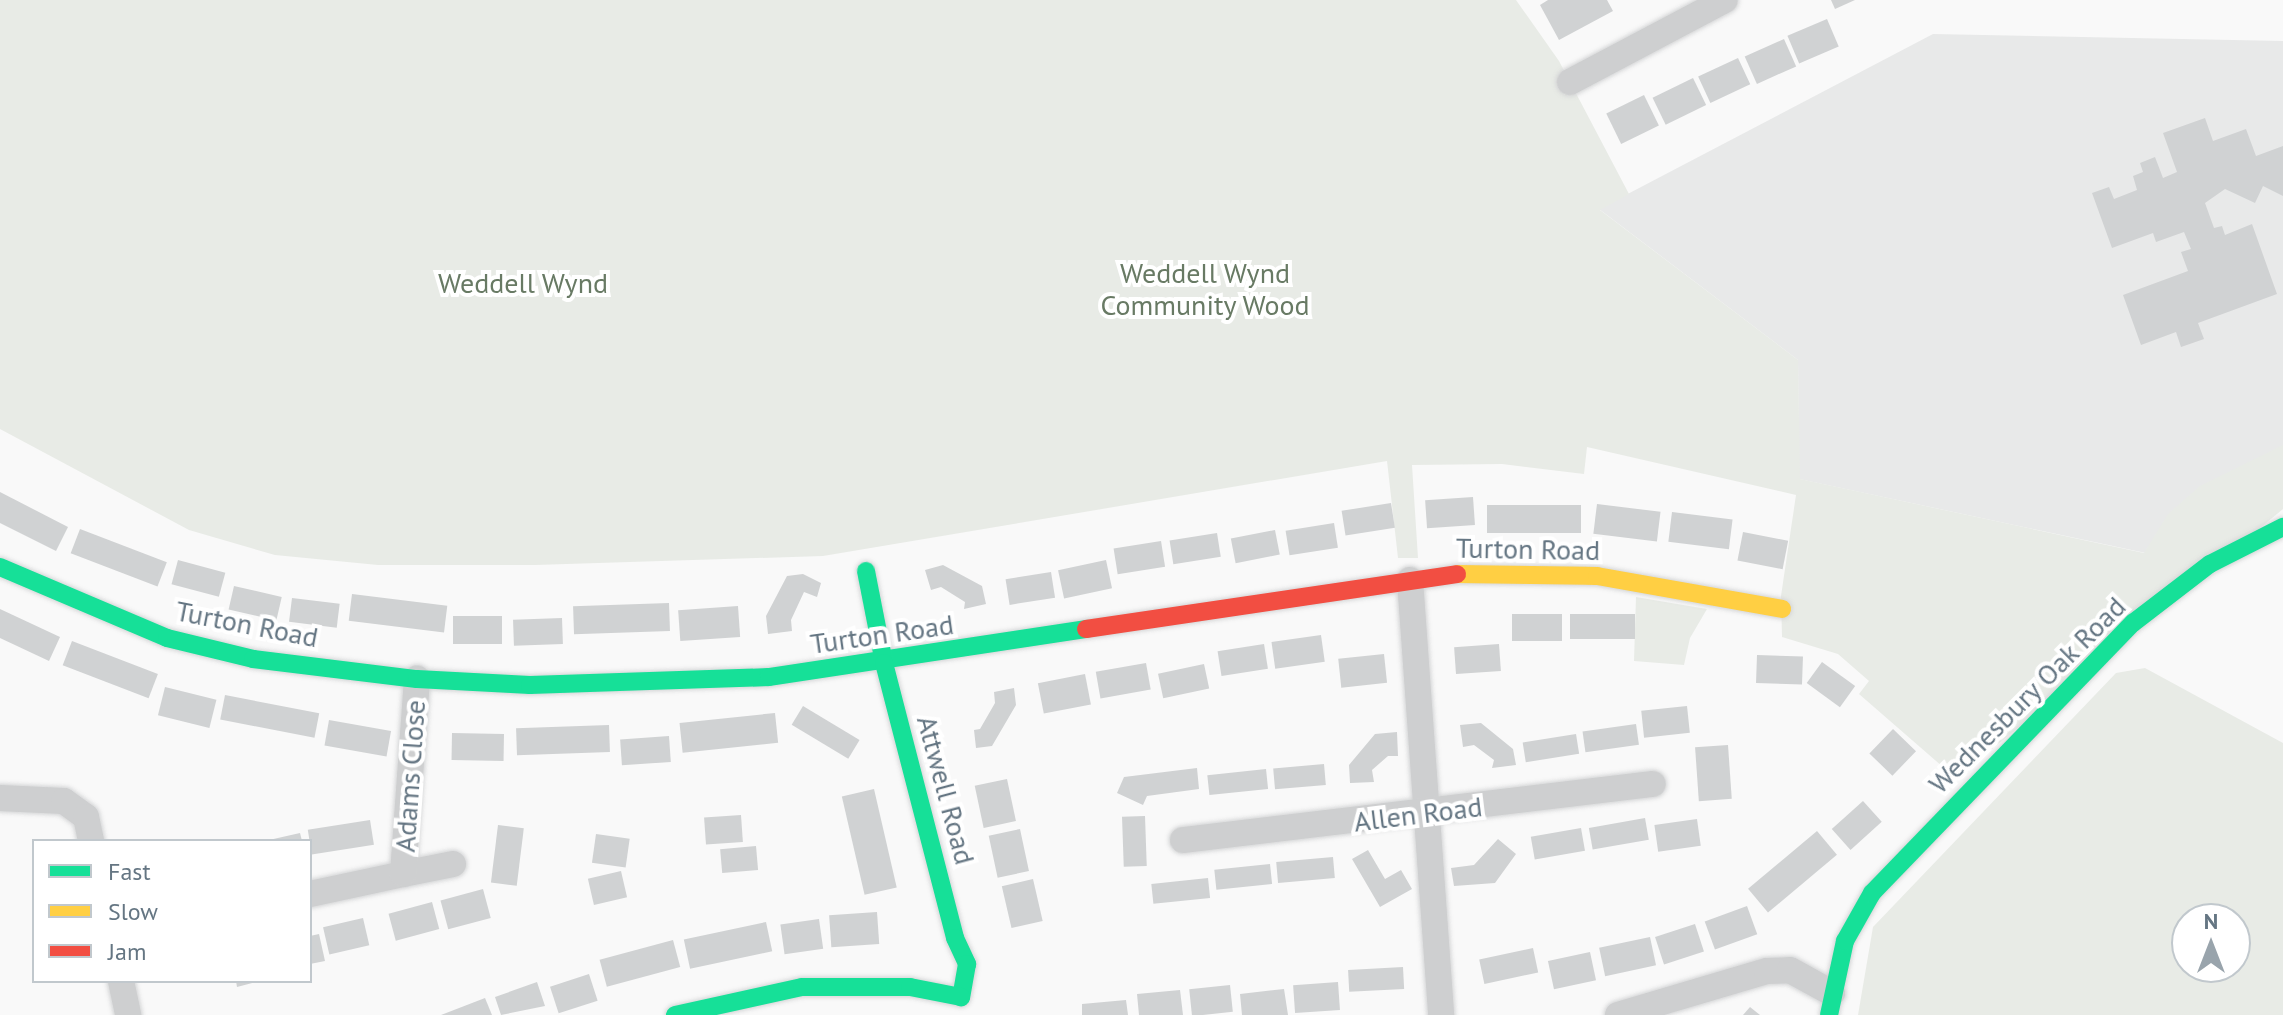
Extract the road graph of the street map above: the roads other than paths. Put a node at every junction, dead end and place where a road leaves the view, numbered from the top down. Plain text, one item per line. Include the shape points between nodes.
1 (1725, 0) edge
2 (1570, 82) dead end
3 (2283, 527) edge
4 (0, 567) edge
5 (866, 571) dead end
6 (1410, 580) junction
7 (1782, 609) dead end
8 (884, 663) junction
9 (417, 679) junction
10 (1653, 784) dead end
11 (0, 798) edge
12 (1427, 814) junction
13 (91, 839) edge
14 (1183, 840) dead end
15 (453, 864) dead end
16 (403, 874) junction
17 (312, 894) edge
18 (121, 983) edge
19 (961, 997) junction
20 (1830, 1004) edge
21 (128, 1015) edge
22 (675, 1015) edge
23 (977, 1015) edge
24 (1441, 1015) edge
25 (1618, 1015) edge

1 - 2 street
3 - 20 street, Wednesbury Oak Road via 2210,564 2133,623 1872,893 1845,941
4 - 9 street, Turton Road via 167,638 253,659
5 - 8 street, Attwell Road
6 - 7 street, Turton Road via 1462,573 1597,576
6 - 8 street, Turton Road
6 - 12 street
8 - 9 street, Turton Road via 684,681 530,685
8 - 19 street, Attwell Road via 955,938 967,964
9 - 16 street, Adams Close
10 - 12 street, Allen Road
11 - 13 street via 64,801 86,817
12 - 14 street, Allen Road
12 - 24 street
15 - 16 street, Adams Close
16 - 17 street, Adams Close
18 - 21 street
19 - 22 street via 910,987 802,987
19 - 23 street
20 - 25 street via 1790,970 1767,971

